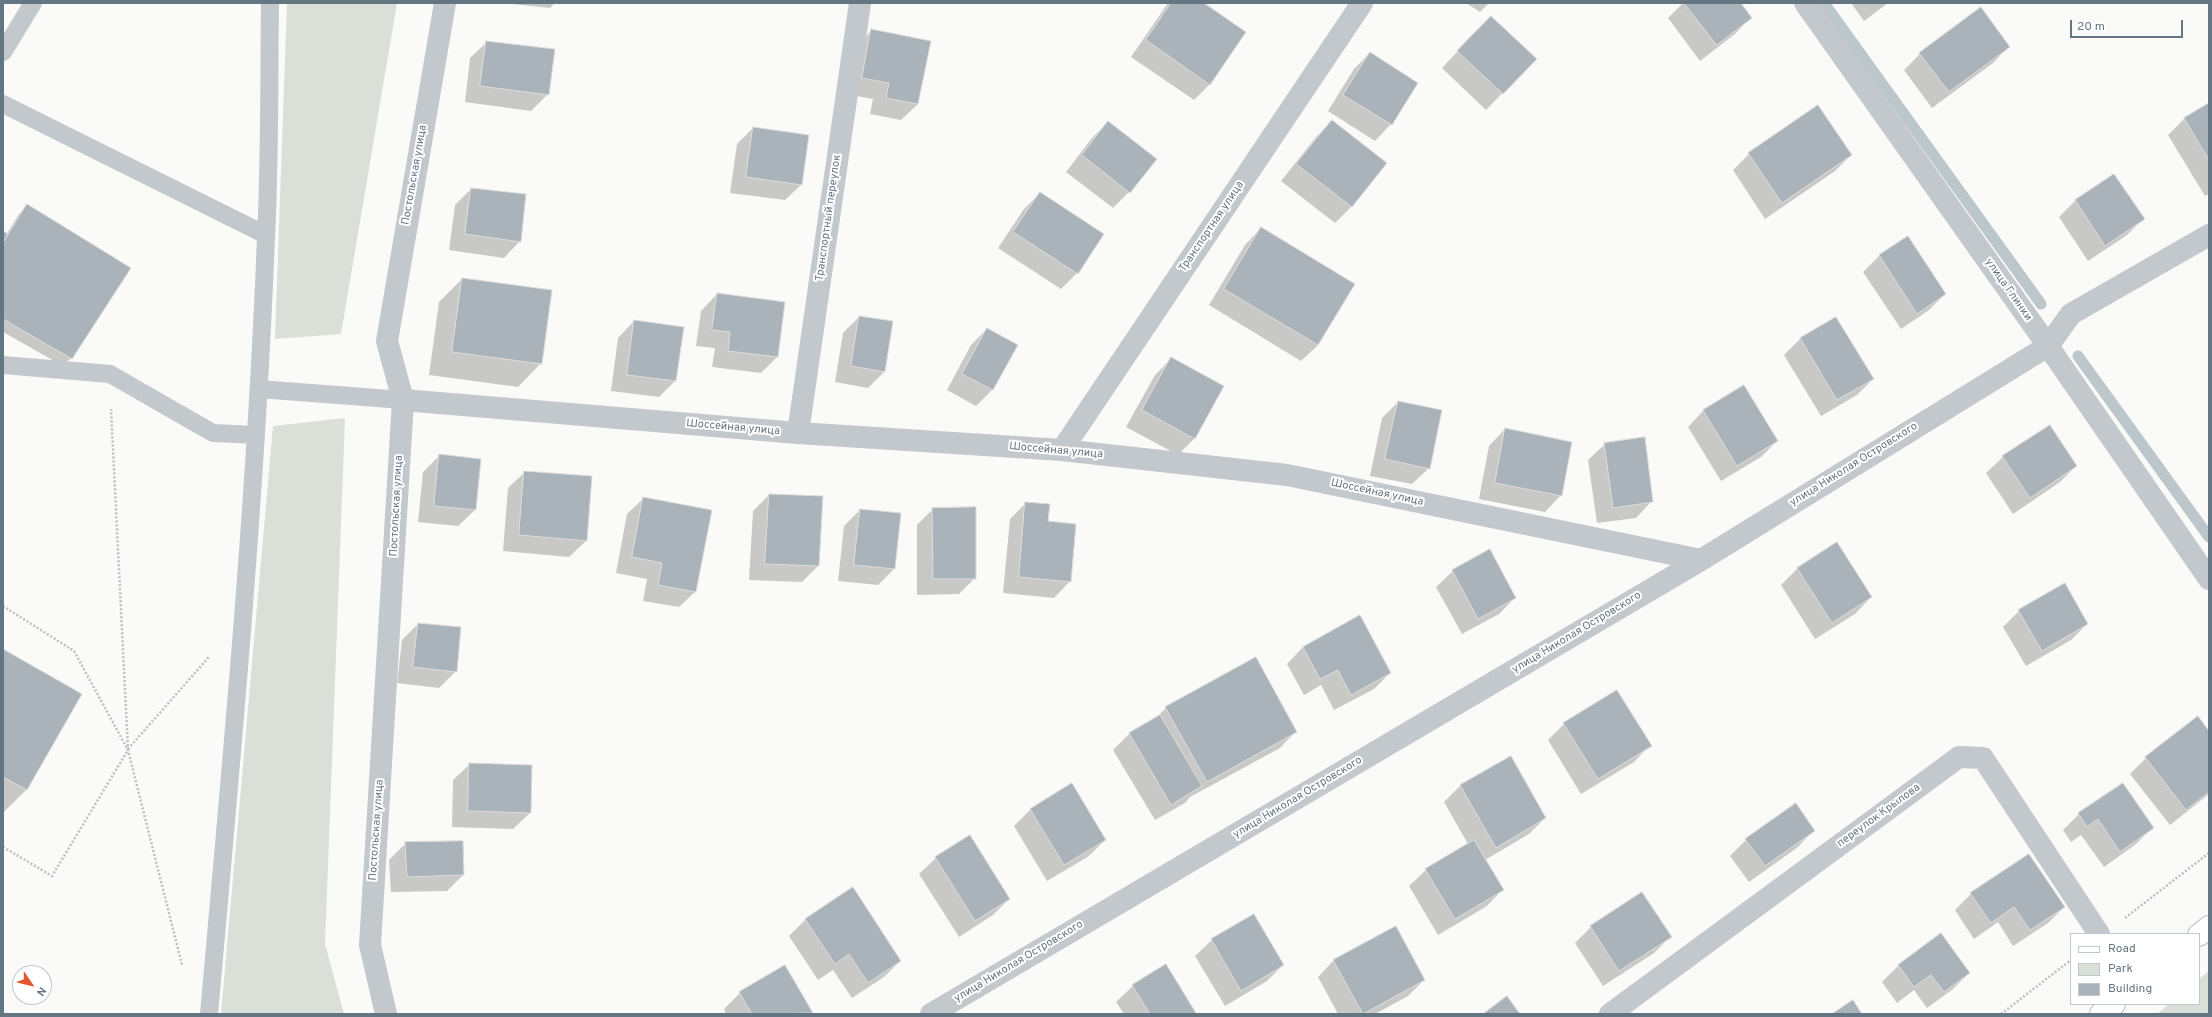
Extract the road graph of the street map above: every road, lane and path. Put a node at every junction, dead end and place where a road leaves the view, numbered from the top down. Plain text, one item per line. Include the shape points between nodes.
1 (33, 3) edge
2 (270, 3) edge
3 (445, 3) edge
4 (860, 3) edge
5 (1362, 3) edge
6 (1805, 3) edge
7 (3, 52) edge
8 (3, 104) edge
9 (266, 235) junction
10 (2209, 235) edge
11 (2048, 346) junction
12 (3, 365) edge
13 (110, 374) junction
14 (259, 389) junction
15 (403, 400) junction
16 (798, 433) junction
17 (256, 435) junction
18 (1062, 450) junction
19 (1702, 560) junction
20 (2209, 579) edge
21 (3, 606) edge
22 (245, 616) junction
23 (128, 750) junction
24 (3, 847) edge
25 (2209, 853) edge
26 (2122, 920) dead end
27 (2209, 927) edge
28 (2099, 933) edge
29 (2200, 934) edge
30 (2070, 961) edge
31 (183, 969) dead end
32 (2113, 1005) edge
33 (209, 1014) edge
34 (386, 1014) edge
35 (931, 1014) edge
36 (1610, 1014) edge
37 (2002, 1014) edge
38 (2101, 1014) edge

1 - 7 lane
2 - 9 lane
3 - 15 street, Постольская улица via 386,341
4 - 16 street, Транспортный переулок
5 - 18 street, Транспортная улица
6 - 11 street, улица Глинки
8 - 9 lane
9 - 14 lane
10 - 11 street, улица Николая Островского via 2071,314
11 - 19 street, улица Николая Островского
11 - 20 street, улица Глинки
12 - 13 lane
13 - 17 lane via 212,433
13 - 23 path
14 - 15 lane
14 - 17 lane
15 - 16 street, Шоссейная улица
15 - 34 street, Постольская улица via 370,945
16 - 18 street, Шоссейная улица
17 - 22 lane
18 - 19 street, Шоссейная улица via 1287,475
19 - 35 street, улица Николая Островского
21 - 23 path via 74,651
22 - 23 path
22 - 33 lane
23 - 24 path via 52,876
23 - 31 path
25 - 26 path
27 - 29 main road
28 - 36 street, переулок Крылова via 1983,758 1959,757
30 - 37 path
32 - 38 main road

